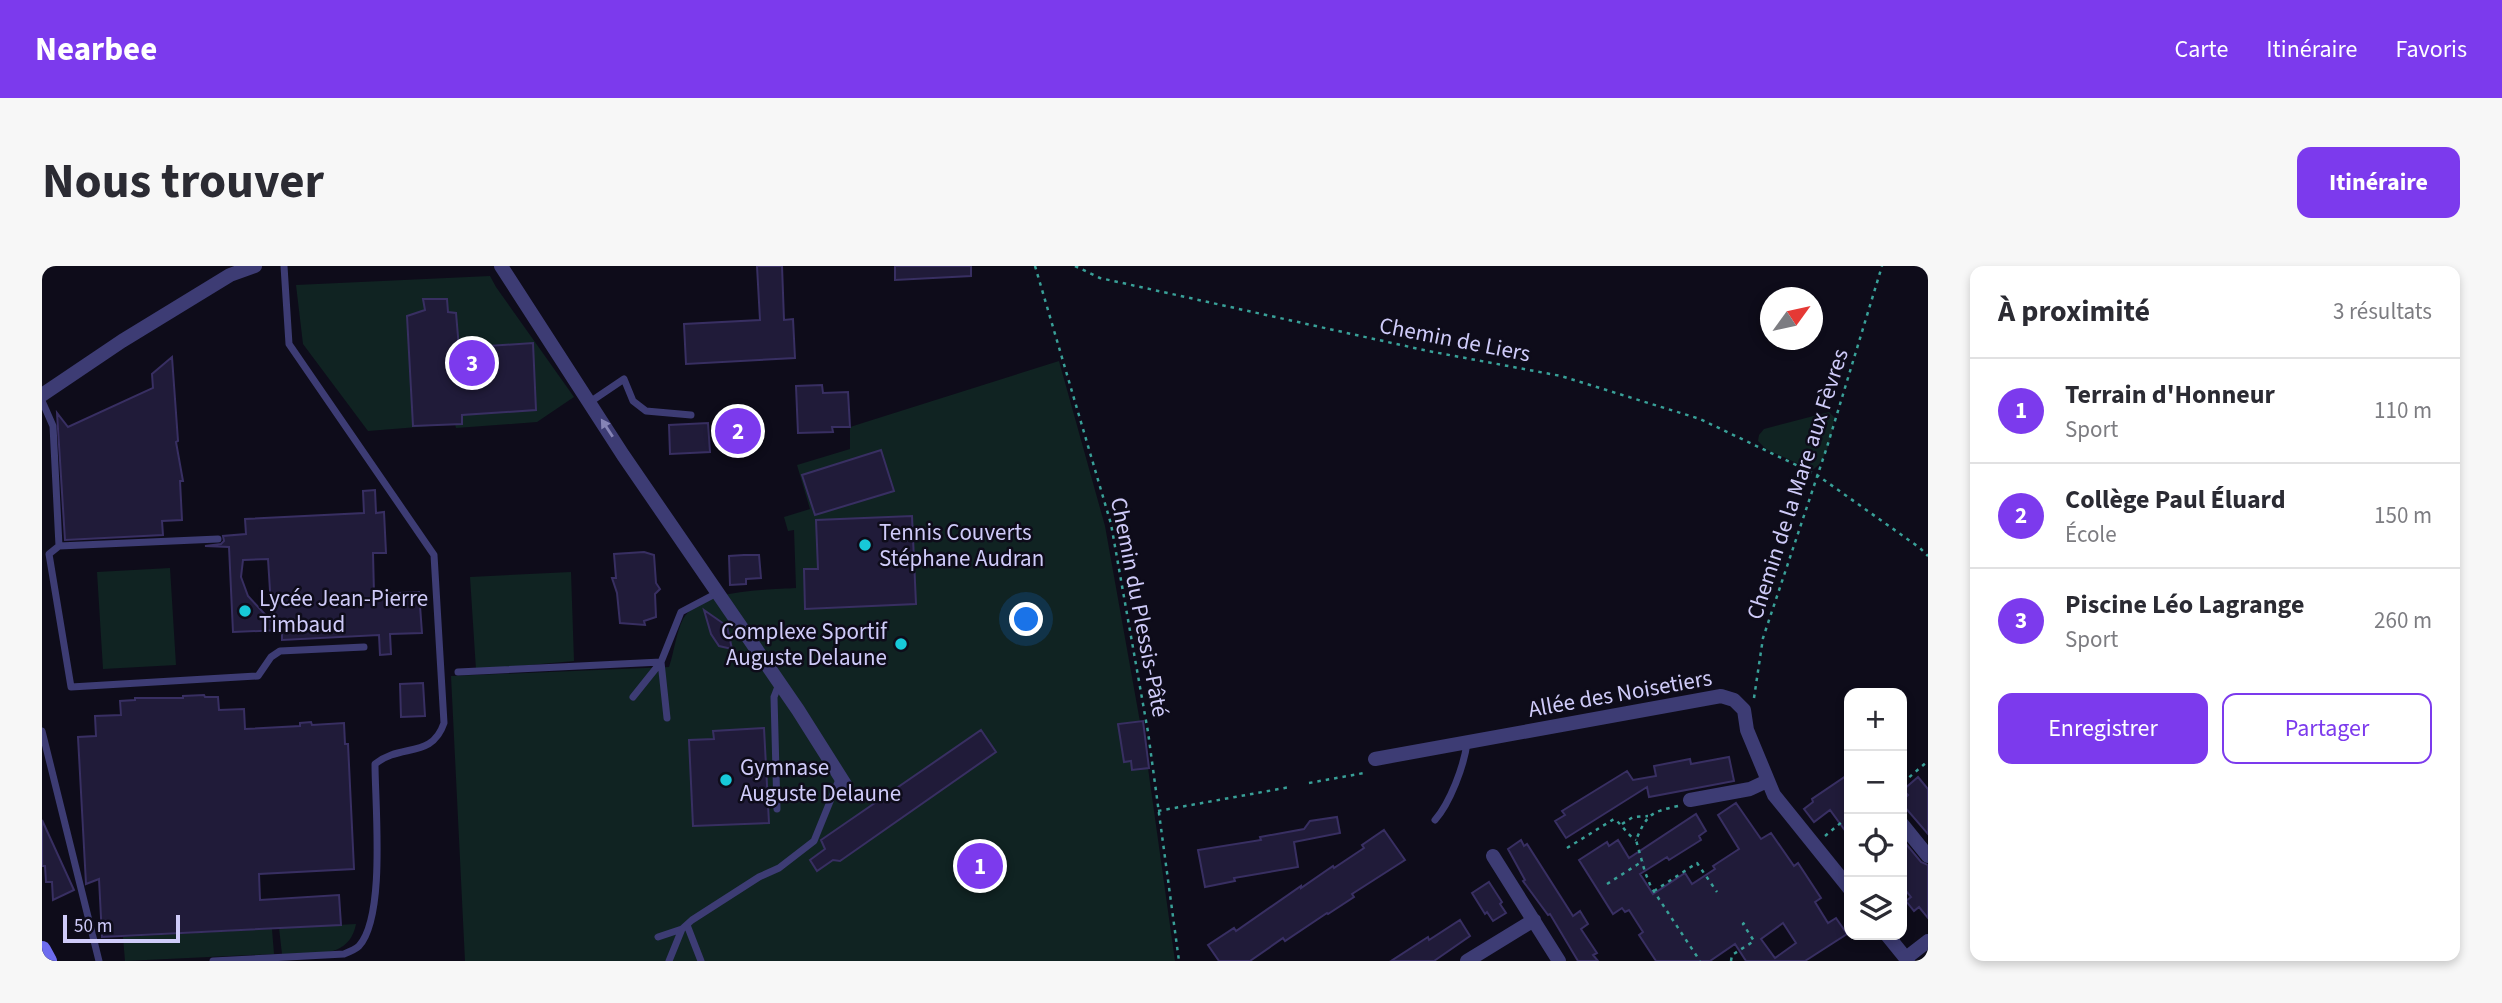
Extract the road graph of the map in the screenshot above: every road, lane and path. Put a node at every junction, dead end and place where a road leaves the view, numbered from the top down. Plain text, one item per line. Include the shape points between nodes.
1 (255, 266) edge
2 (284, 266) edge
3 (501, 266) edge
4 (1035, 266) edge
5 (1075, 266) edge
6 (1882, 266) edge
7 (42, 395) edge
8 (42, 401) edge
9 (590, 402) junction
10 (691, 415) dead end
11 (1817, 475) junction
12 (218, 539) dead end
13 (59, 547) junction
14 (1928, 556) edge
15 (717, 593) junction
16 (364, 647) dead end
17 (661, 662) junction
18 (458, 672) dead end
19 (779, 684) junction
20 (633, 697) dead end
21 (1744, 710) junction
22 (667, 718) dead end
23 (42, 731) edge
24 (1467, 743) junction
25 (1375, 760) dead end
26 (1928, 761) edge
27 (1364, 773) dead end
28 (1907, 779) edge
29 (1767, 780) junction
30 (843, 781) joint
31 (1309, 783) dead end
32 (1290, 788) dead end
33 (1690, 800) joint
34 (776, 809) dead end
35 (1158, 811) junction
36 (1648, 816) junction
37 (1435, 820) dead end
38 (1844, 820) edge
39 (1622, 824) junction
40 (1907, 830) edge
41 (1636, 839) junction
42 (1814, 845) junction
43 (1567, 848) dead end
44 (1493, 856) dead end
45 (1928, 856) edge
46 (1643, 861) junction
47 (1844, 882) edge
48 (1607, 884) dead end
49 (1654, 891) junction
50 (1717, 892) dead end
51 (1534, 920) junction
52 (1745, 922) dead end
53 (685, 927) junction
54 (658, 937) dead end
55 (1891, 940) edge
56 (1928, 941) edge
57 (42, 950) edge
58 (1907, 960) edge
59 (48, 961) edge
60 (99, 961) edge
61 (213, 961) edge
62 (669, 961) edge
63 (701, 961) edge
64 (1179, 961) edge
65 (1467, 961) edge
66 (1559, 961) edge
67 (1700, 961) edge
68 (1731, 961) edge

1 - 7 street via 230,275
2 - 61 lane via 289,344 434,555 444,723 439,738 375,764 377,889 368,928 358,947 344,954
3 - 9 street
4 - 35 path, Chemin du Plessis-Pâté via 1111,524
5 - 11 path, Chemin de Liers via 1100,278 1561,376 1700,419
6 - 11 path, Chemin de la Mare aux Fèvres
8 - 13 lane via 53,426
9 - 10 lane via 624,379 633,401 646,411
15 -> 9 street
11 - 14 path, Chemin de Liers
11 - 21 path, Chemin de la Mare aux Fèvres via 1763,638 1753,700
12 - 13 lane
13 - 16 lane via 49,554 71,687 258,676 280,651
15 - 17 lane via 681,612
15 - 19 street
17 - 18 lane
17 - 20 lane
17 - 22 lane
19 - 30 street
19 - 34 lane via 774,697
21 - 24 street, Allée des Noisetiers via 1721,695
21 - 29 street
23 - 60 lane
24 - 25 street, Allée des Noisetiers
24 - 37 lane via 1443,810
26 - 28 path
27 - 31 path
29 - 33 street via 1750,789
29 - 42 street
30 - 53 lane via 814,841
32 - 35 path
33 - 36 path
35 - 64 path, Chemin du Plessis-Pâté
36 - 39 path
36 - 41 path
38 - 42 path
39 - 41 path
39 - 43 path via 1614,819
40 - 45 street
41 - 46 path
42 - 47 street
44 - 51 street
46 - 48 path
46 - 49 path
49 - 50 path via 1697,863
49 - 67 path
51 - 65 street
51 - 66 street
52 - 68 path via 1754,941 1732,955
53 - 54 lane
53 - 62 lane
53 - 63 lane
55 - 58 street
56 - 58 street
57 - 59 main road

